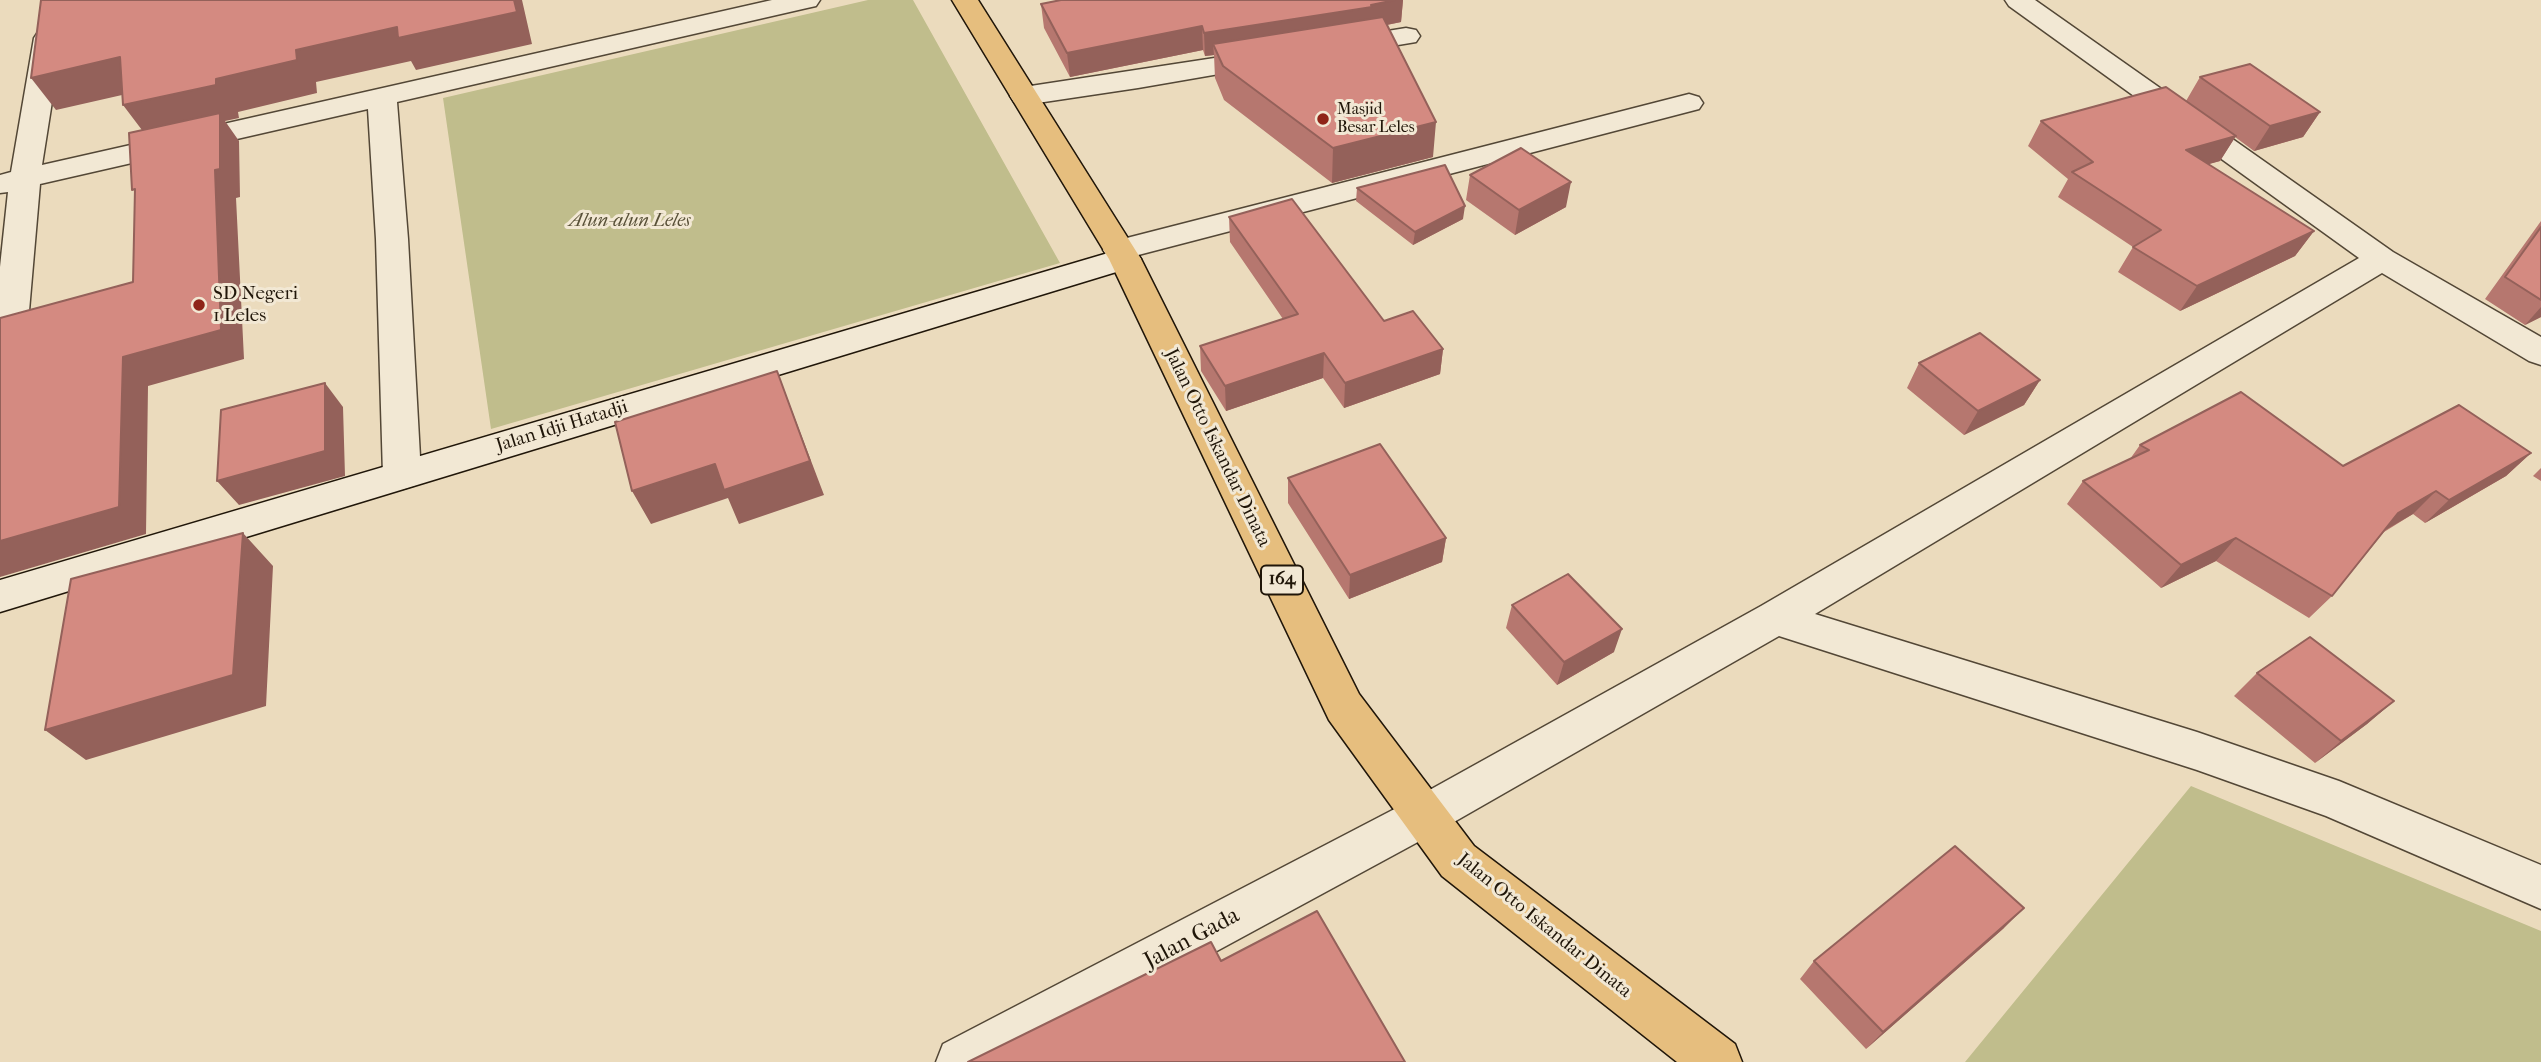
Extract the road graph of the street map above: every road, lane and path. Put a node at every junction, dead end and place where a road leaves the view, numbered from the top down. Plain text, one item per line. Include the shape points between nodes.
1 (807, 0) edge
2 (965, 0) edge
3 (2069, 0) edge
4 (2027, 6) edge
5 (734, 8) edge
6 (52, 15) edge
7 (1406, 36) dead end
8 (1024, 96) junction
9 (382, 97) junction
10 (1689, 103) dead end
11 (12, 181) edge
12 (1122, 255) junction
13 (2382, 259) junction
14 (12, 311) dead end
15 (2541, 353) edge
16 (402, 475) junction
17 (0, 597) edge
18 (1775, 618) junction
19 (1424, 816) junction
20 (2541, 887) edge
21 (961, 1062) edge
22 (1717, 1062) edge

1 - 5 street
2 - 8 main road, Jalan Otto Iskandar Dinata / 164
3 - 4 street
4 - 13 street
5 - 9 street
6 - 11 street
7 - 8 street
8 - 12 main road, Jalan Otto Iskandar Dinata / 164
9 - 11 street
9 - 16 street
10 - 12 street, Jalan Idji Hatadji
11 - 14 street
12 - 16 street, Jalan Idji Hatadji
12 - 19 main road, Jalan Otto Iskandar Dinata / 164 via 1345,707
13 - 15 street
13 - 18 street, Jalan Gada
16 - 17 street, Jalan Idji Hatadji
18 - 19 street, Jalan Gada
18 - 20 street via 2197,751 2313,792
19 - 21 street, Jalan Gada
19 - 22 main road, Jalan Otto Iskandar Dinata / 164 via 1458,861

